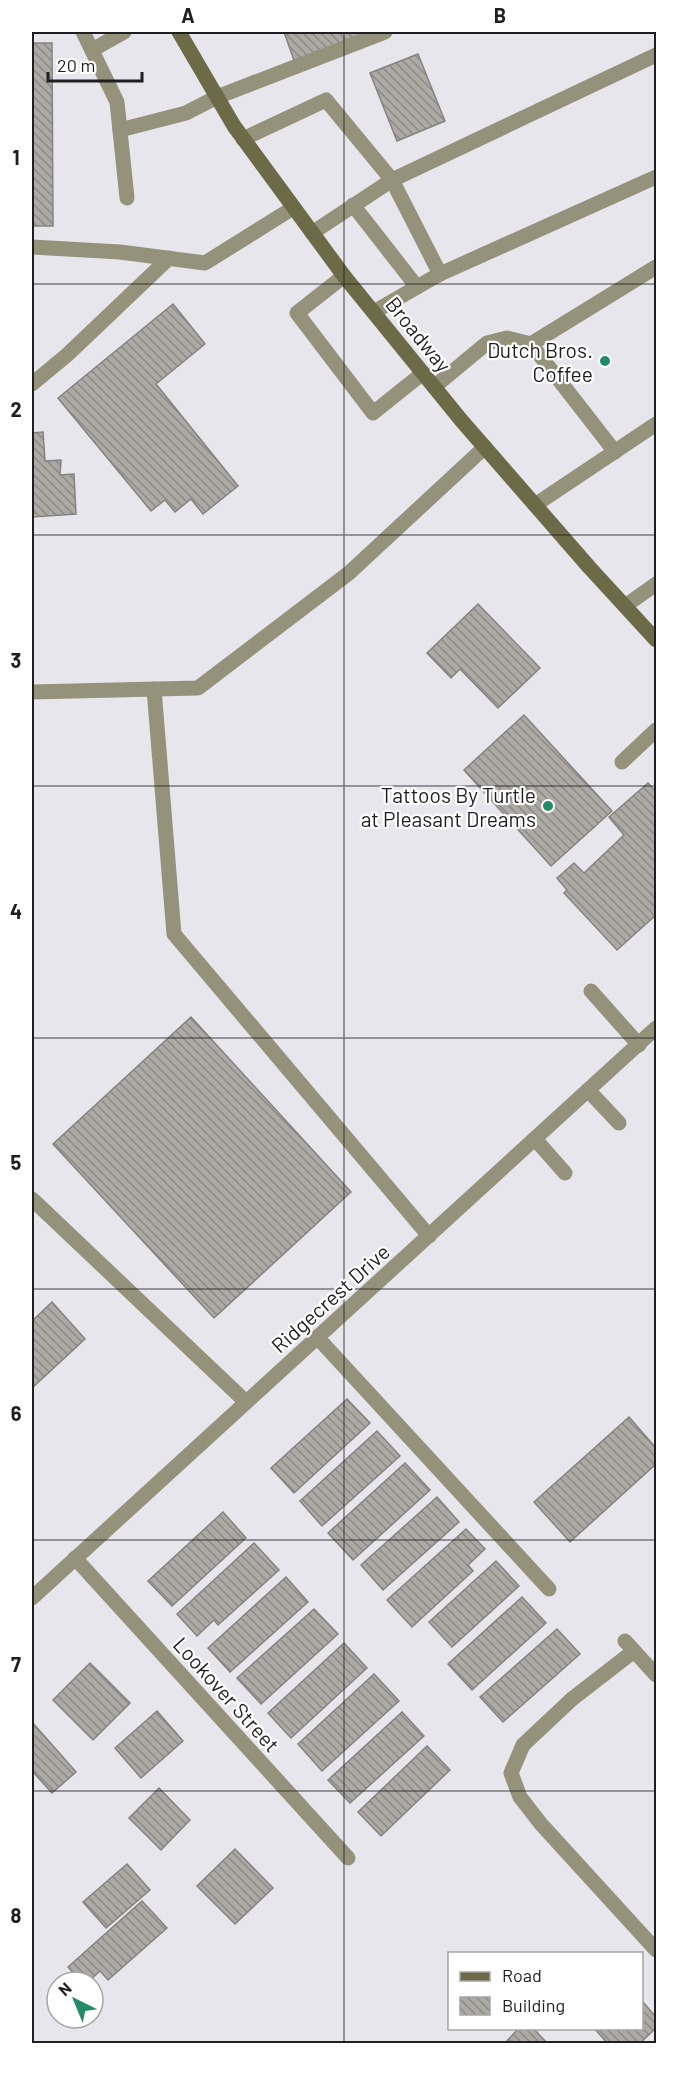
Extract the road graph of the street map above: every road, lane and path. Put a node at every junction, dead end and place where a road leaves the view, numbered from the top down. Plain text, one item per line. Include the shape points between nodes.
1 (82, 32) edge
2 (123, 32) edge
3 (179, 32) edge
4 (385, 32) edge
5 (92, 50) junction
6 (657, 55) edge
7 (217, 97) junction
8 (120, 130) junction
9 (243, 139) junction
10 (657, 177) edge
11 (392, 180) junction
12 (127, 198) dead end
13 (353, 205) junction
14 (293, 207) junction
15 (312, 233) junction
16 (32, 247) edge
17 (169, 258) junction
18 (657, 267) edge
19 (440, 274) junction
20 (344, 276) junction
21 (417, 287) junction
22 (374, 312) junction
23 (531, 344) junction
24 (39, 372) edge
25 (423, 373) junction
26 (32, 384) edge
27 (434, 387) junction
28 (657, 424) edge
29 (485, 447) junction
30 (615, 452) junction
31 (535, 505) junction
32 (657, 584) edge
33 (625, 606) junction
34 (657, 640) edge
35 (154, 689) junction
36 (32, 693) edge
37 (657, 730) edge
38 (622, 762) dead end
39 (591, 991) dead end
40 (656, 1030) edge
41 (639, 1045) junction
42 (588, 1090) junction
43 (619, 1123) dead end
44 (535, 1139) junction
45 (565, 1173) dead end
46 (32, 1199) edge
47 (429, 1236) junction
48 (317, 1337) junction
49 (246, 1402) junction
50 (75, 1558) junction
51 (549, 1589) dead end
52 (32, 1598) edge
53 (657, 1674) edge
54 (348, 1858) dead end
55 (657, 1950) edge

1 - 5 street
2 - 5 street
3 - 7 main road, Broadway
4 - 7 street
5 - 8 street via 117,102
6 - 11 street
7 - 8 street via 186,113
7 - 9 main road, Broadway
8 - 12 street
9 - 11 street via 326,100
9 - 14 main road, Broadway
10 - 19 street
11 - 13 street
11 - 19 street
13 - 15 street
13 - 21 street
14 - 15 main road, Broadway
14 - 17 street via 205,263
15 - 20 main road, Broadway
16 - 17 street
17 - 24 street via 67,355
18 - 23 street
19 - 21 street
20 - 22 main road, Broadway
20 - 25 street via 297,313 373,413
21 - 22 street
22 - 25 main road, Broadway
23 - 27 street via 507,338 487,343
23 - 30 street
24 - 26 street
25 - 27 main road, Broadway
27 - 29 main road, Broadway
28 - 30 street
29 - 31 main road, Broadway
29 - 35 street via 349,573 198,688
30 - 31 street
31 - 33 main road, Broadway
32 - 33 street
33 - 34 main road, Broadway
35 - 36 street
35 - 47 street via 174,934
37 - 38 street
39 - 41 street
40 - 41 street, Ridgecrest Drive
41 - 42 street, Ridgecrest Drive
42 - 43 street
42 - 44 street, Ridgecrest Drive
44 - 45 street
44 - 47 street, Ridgecrest Drive
46 - 49 street
47 - 48 street, Ridgecrest Drive
48 - 49 street, Ridgecrest Drive
48 - 51 street
49 - 50 street, Ridgecrest Drive
50 - 52 street, Ridgecrest Drive
50 - 54 street, Lookover Street
53 - 55 street via 630,1646 523,1745 511,1773 520,1797 541,1824

